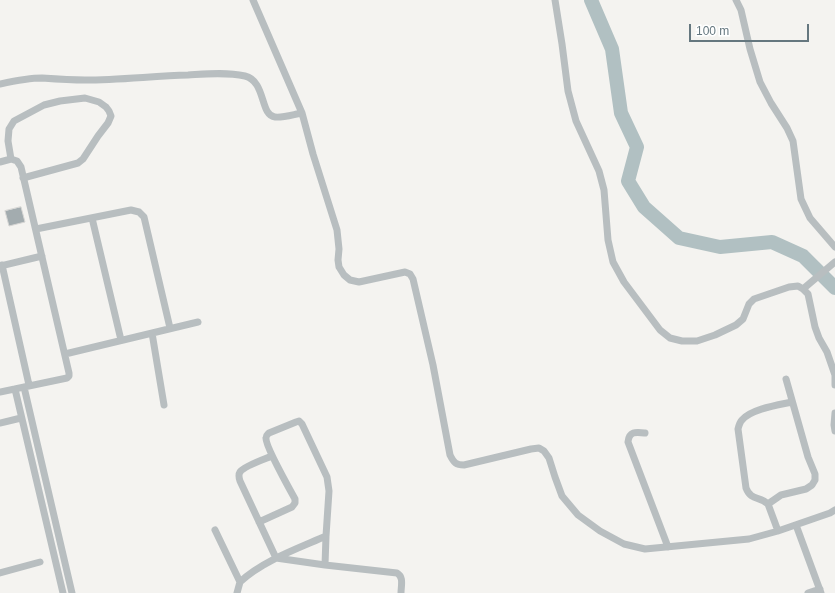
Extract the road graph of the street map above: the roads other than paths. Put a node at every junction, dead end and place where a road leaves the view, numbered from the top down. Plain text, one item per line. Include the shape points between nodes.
1 (253, 0) edge
2 (555, 0) edge
3 (736, 0) edge
4 (0, 84) edge
5 (302, 113) junction
6 (11, 159) junction
7 (0, 162) edge
8 (23, 178) junction
9 (92, 218) junction
10 (36, 229) junction
11 (835, 247) edge
12 (42, 256) junction
13 (835, 262) edge
14 (1, 266) edge
15 (805, 287) junction
16 (198, 322) dead end
17 (170, 328) junction
18 (152, 333) junction
19 (122, 340) junction
20 (65, 354) junction
21 (786, 379) dead end
22 (835, 385) edge
23 (27, 386) junction
24 (14, 389) junction
25 (0, 392) edge
26 (792, 402) junction
27 (164, 404) dead end
28 (835, 414) edge
29 (21, 418) junction
30 (0, 423) edge
31 (835, 431) edge
32 (645, 433) dead end
33 (272, 456) junction
34 (768, 504) junction
35 (835, 510) edge
36 (259, 522) junction
37 (796, 525) junction
38 (215, 530) dead end
39 (778, 531) junction
40 (326, 536) junction
41 (668, 547) junction
42 (276, 558) junction
43 (40, 562) dead end
44 (325, 565) junction
45 (0, 573) edge
46 (240, 582) junction
47 (820, 591) edge
48 (62, 593) edge
49 (72, 593) edge
50 (237, 593) edge
51 (401, 593) edge
52 (808, 593) edge

1 - 5 street
2 - 15 street via 568,91 576,121 599,171 604,190 608,240 613,262 624,282 660,330 670,338 697,341 736,325 743,319 754,299 789,287
3 - 11 street via 760,82 793,141 801,199 810,218
4 - 5 street via 41,78 85,80 213,73 238,75 250,77 254,81 267,111 274,118
5 - 41 street via 337,230 338,260 344,275 359,282 405,272 413,279 453,461 458,465 464,465 539,448 549,458 562,496 578,515 624,544 645,549
6 - 7 street
6 - 8 street via 17,161 21,167
6 - 8 street via 8,129 14,121 44,105 85,98 99,102 109,110 111,116 108,123 78,163
8 - 10 street
9 - 10 street
9 - 17 street via 131,210 139,212 144,217
9 - 19 street
10 - 12 street
12 - 14 street
12 - 20 street
13 - 15 street
14 - 23 street
15 - 22 street via 814,327 827,352 835,375
16 - 17 street
17 - 18 street
18 - 19 street
18 - 27 street
19 - 20 street
20 - 23 street via 69,373 67,378
21 - 26 street
23 - 24 street
23 - 49 street
24 - 25 street
24 - 29 street
26 - 34 street via 815,480 806,489 781,495
26 - 34 street via 756,410 740,421 738,428 748,494 765,500
28 - 31 street
29 - 30 street
29 - 48 street
32 - 41 street via 631,434 628,442
33 - 36 street via 245,468 238,475
33 - 36 street via 295,503 292,507
33 - 40 street via 266,436 299,421 327,477 329,490
34 - 39 street
35 - 37 street
36 - 42 street
37 - 39 street
37 - 47 street
38 - 46 street
39 - 41 street via 749,539
40 - 42 street
40 - 44 street
42 - 44 street
42 - 46 street
43 - 45 street
44 - 51 street via 397,573 402,579
46 - 50 street
47 - 52 street

